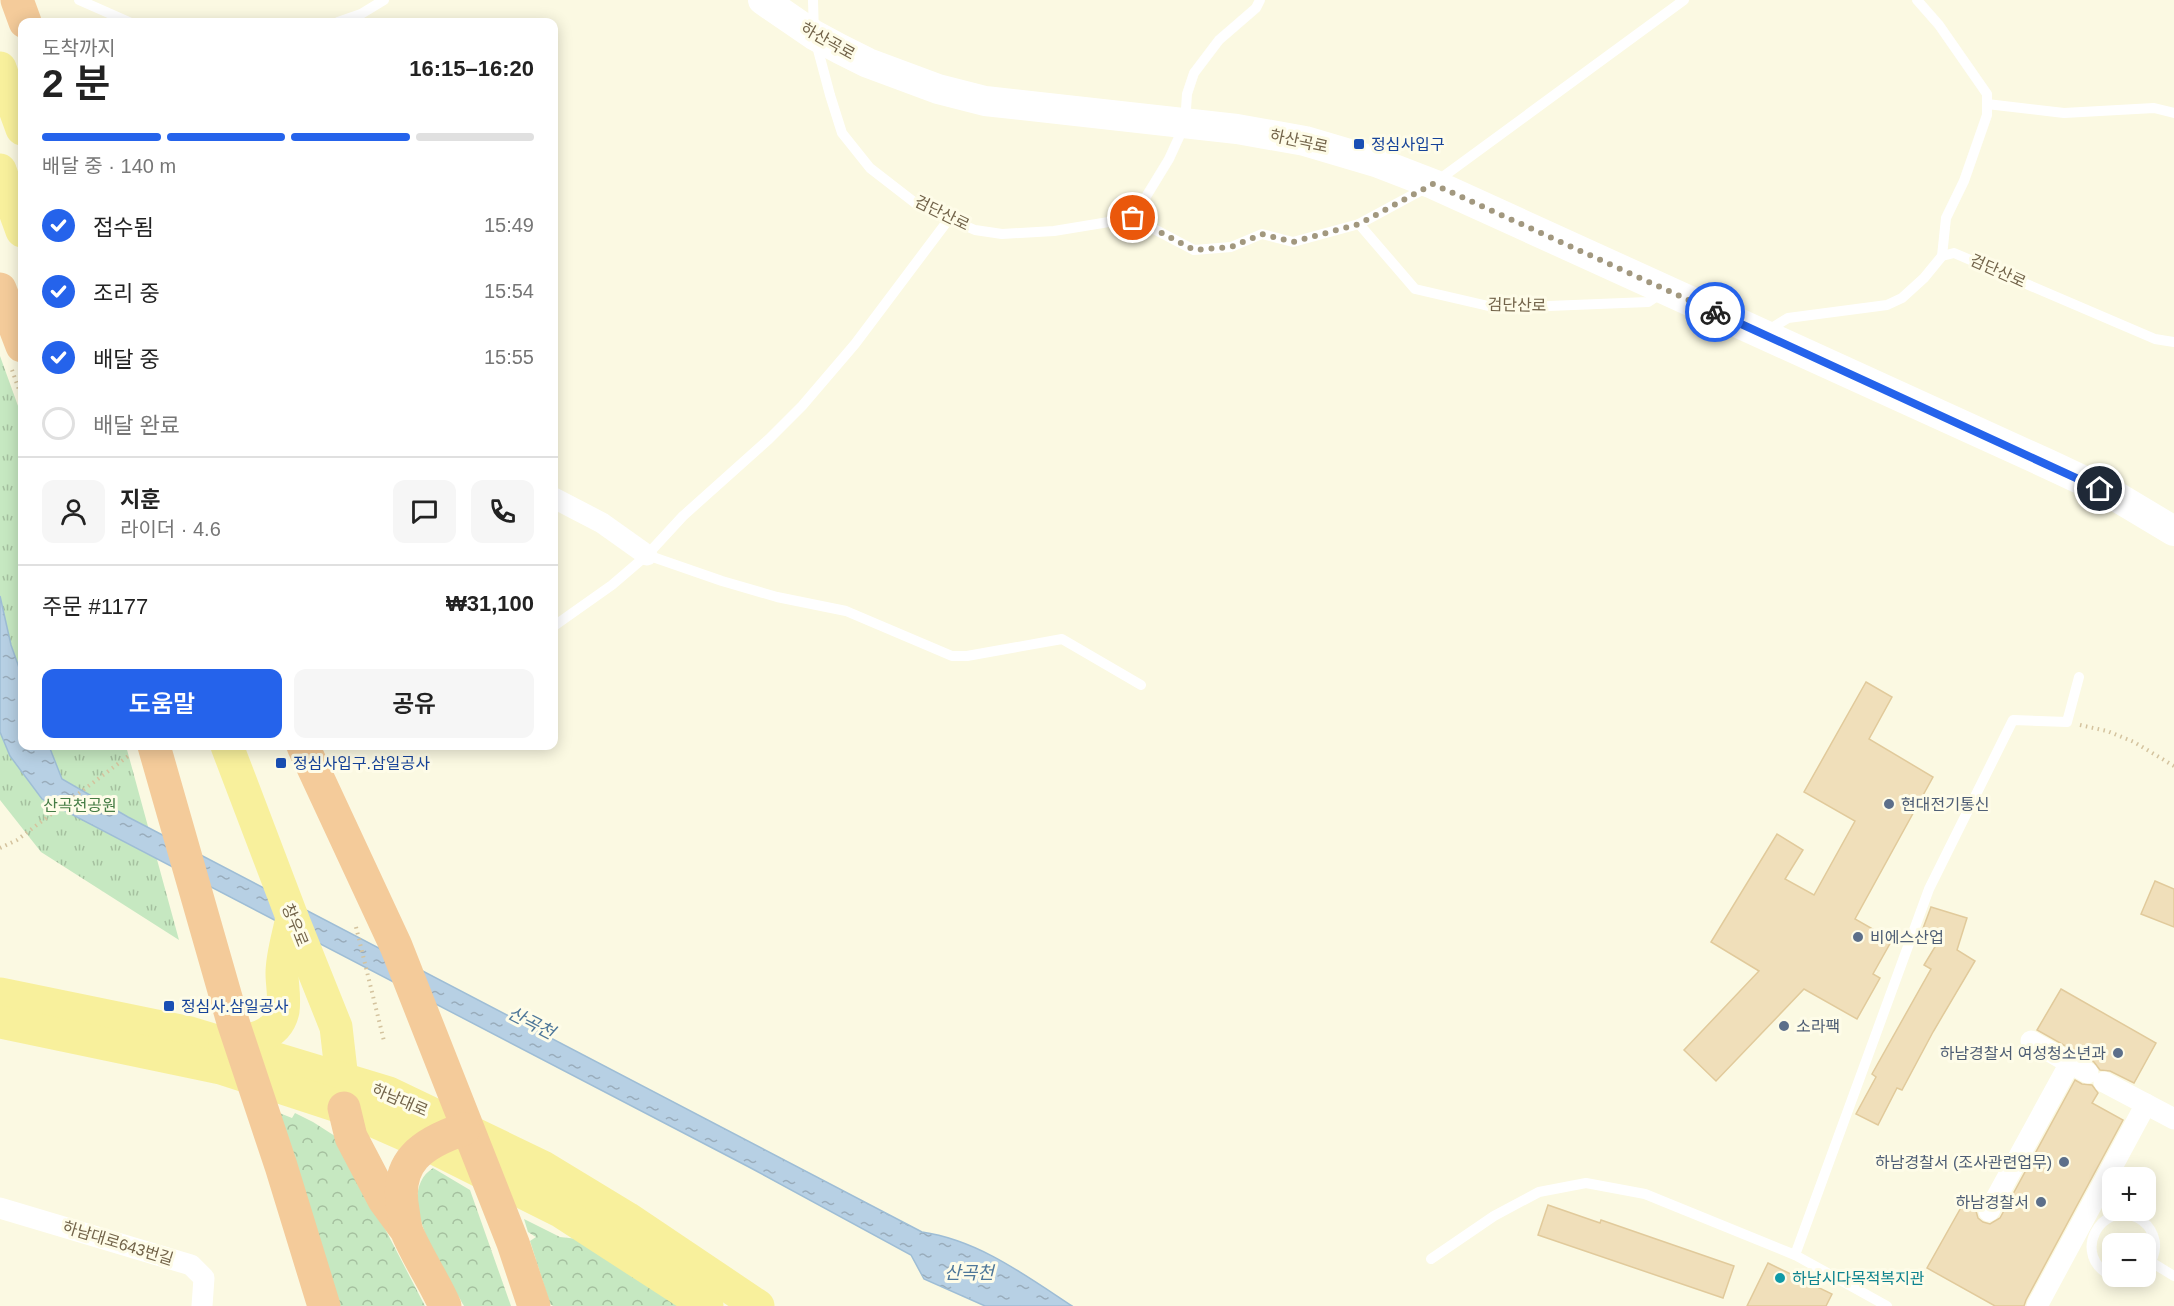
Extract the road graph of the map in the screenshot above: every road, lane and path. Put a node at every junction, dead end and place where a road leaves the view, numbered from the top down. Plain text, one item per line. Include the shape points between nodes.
1 (16, 0) edge
2 (79, 0) edge
3 (384, 0) edge
4 (763, 0) edge
5 (813, 0) edge
6 (1260, 0) edge
7 (1917, 0) edge
8 (1681, 1) edge
9 (23, 18) edge
10 (120, 18) edge
11 (350, 18) edge
12 (814, 35) junction
13 (0, 68) edge
14 (1987, 104) junction
15 (2174, 112) edge
16 (18, 118) edge
17 (1185, 124) junction
18 (0, 170) edge
19 (1433, 184) junction
20 (1133, 218) junction
21 (949, 219) junction
22 (18, 220) edge
23 (1359, 224) junction
24 (1942, 256) junction
25 (0, 289) edge
26 (1666, 290) junction
27 (1764, 333) junction
28 (18, 336) edge
29 (2174, 342) edge
30 (558, 500) edge
31 (2174, 531) edge
32 (647, 555) junction
33 (558, 623) edge
34 (2079, 677) dead end
35 (1141, 685) dead end
36 (2067, 722) junction
37 (143, 750) edge
38 (144, 750) edge
39 (229, 750) edge
40 (305, 750) edge
41 (2174, 765) edge
42 (0, 848) edge
43 (292, 917) junction
44 (366, 968) dead end
45 (0, 994) edge
46 (0, 1022) edge
47 (384, 1041) dead end
48 (2031, 1041) dead end
49 (224, 1042) junction
50 (2087, 1072) junction
51 (344, 1094) junction
52 (2146, 1104) junction
53 (2174, 1119) edge
54 (464, 1129) junction
55 (428, 1145) junction
56 (281, 1166) junction
57 (0, 1208) edge
58 (1989, 1211) dead end
59 (406, 1230) junction
60 (2151, 1233) edge
61 (1795, 1255) junction
62 (1431, 1259) dead end
63 (2102, 1269) edge
64 (2156, 1269) edge
65 (2174, 1276) edge
66 (533, 1305) edge
67 (202, 1306) edge
68 (300, 1306) edge
69 (324, 1306) edge
70 (445, 1306) edge
71 (707, 1306) edge
72 (758, 1306) edge
73 (1887, 1306) edge
74 (2037, 1306) edge

1 - 9 highway
2 - 10 lane
3 - 11 lane
4 - 12 street, 하산곡로
5 - 12 lane, 검단산로
6 - 17 lane via 1194,73 1187,94
7 - 14 lane via 1971,70 1987,94
8 - 19 lane
12 - 17 street, 하산곡로 via 878,66 938,89 985,101
12 - 21 lane, 검단산로 via 842,133 870,168 919,206
13 - 16 main road
14 - 15 lane via 2064,113 2154,108
14 - 24 lane via 1987,115 1964,181 1946,218
17 - 19 street, 하산곡로 via 1305,141
17 - 20 lane
18 - 22 main road
19 - 23 lane
19 - 26 street, 하산곡로
20 - 21 lane, 검단산로 via 1054,231 1002,234 975,230
20 - 23 lane via 1194,250 1231,247 1262,234 1293,242
21 - 32 lane via 855,344 802,406 683,516
23 - 26 lane, 검단산로 via 1415,289 1497,308 1648,303
24 - 27 lane via 1902,298 1887,304 1788,318
24 - 29 lane, 검단산로 via 1964,256 2127,328
25 - 28 highway
26 - 27 street, 하산곡로
27 - 31 street, 하산곡로 via 2112,494
30 - 32 street via 602,523
32 - 33 lane
32 - 35 lane via 777,597 846,611 952,656 1062,639
34 - 36 lane
36 - 41 path via 2107,730
36 - 61 lane via 2013,720 1929,889
37 - 42 path via 18,840
38 - 56 highway
39 - 43 main road, 창우로
40 - 66 highway via 396,946 513,1243
43 - 49 main road via 282,971 282,1012 276,1024 249,1041
43 - 51 main road, 창우로 via 336,1027
44 - 47 path
45 - 49 main road, 하남대로 via 141,1021
46 - 51 main road, 하남대로
48 - 50 street
49 - 51 main road, 하남대로
50 - 52 street
50 - 58 street
51 - 54 main road, 하남대로 via 389,1093
51 - 55 main road, 하남대로
51 - 59 highway via 351,1137 384,1200
52 - 53 street
52 - 74 street
54 - 55 highway
54 - 72 main road, 하남대로 via 562,1178
55 - 59 highway via 414,1155 405,1169 401,1201
55 - 71 main road, 하남대로 via 560,1211
56 - 68 highway
56 - 69 highway
57 - 67 street, 하남대로643번길 via 191,1265 204,1278
59 - 70 highway
60 - 63 lane via 2136,1217 2125,1214 2105,1220 2092,1237 2091,1247 2093,1258
61 - 62 lane via 1645,1194 1586,1183 1539,1192 1494,1216
61 - 73 lane
64 - 65 lane

